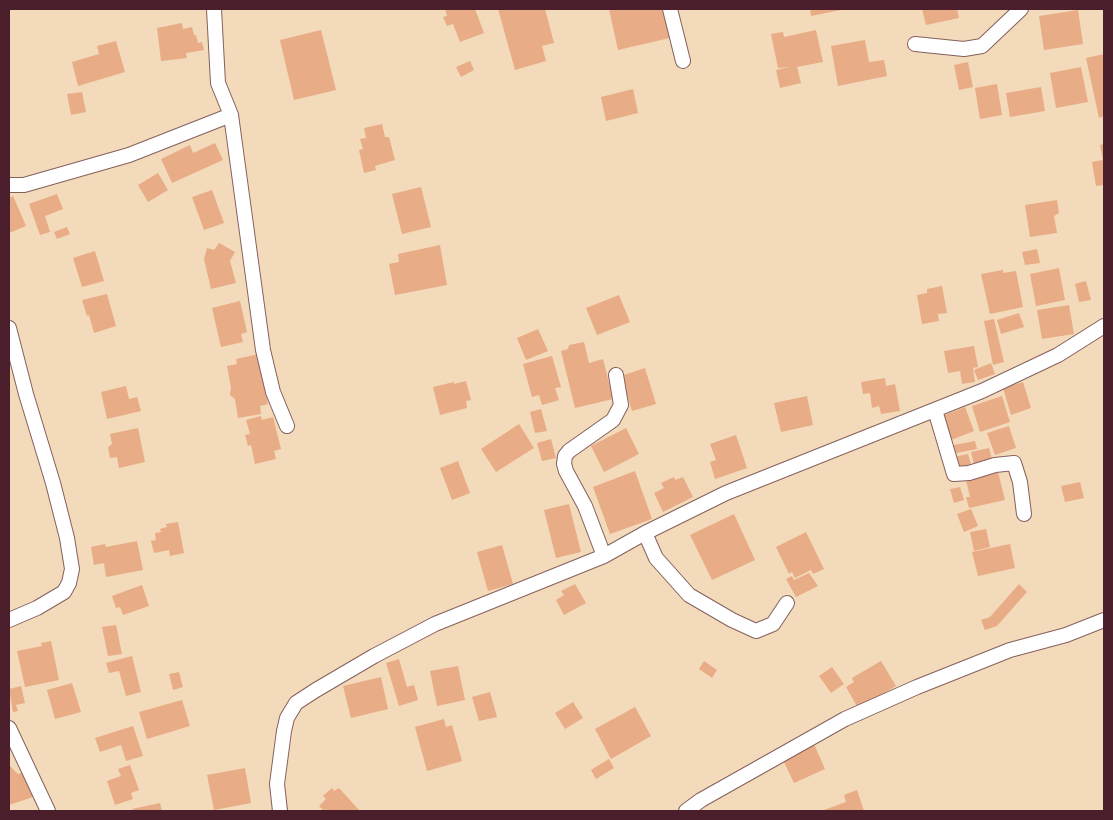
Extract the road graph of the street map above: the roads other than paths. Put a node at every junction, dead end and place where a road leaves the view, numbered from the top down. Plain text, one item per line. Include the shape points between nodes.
1 (214, 9) edge
2 (670, 9) edge
3 (1021, 9) edge
4 (915, 44) dead end
5 (683, 61) dead end
6 (231, 115) junction
7 (9, 185) edge
8 (1104, 326) edge
9 (9, 328) edge
10 (616, 375) dead end
11 (936, 410) junction
12 (287, 426) dead end
13 (1024, 514) dead end
14 (645, 533) junction
15 (604, 556) junction
16 (787, 604) dead end
17 (9, 620) edge
18 (1104, 620) edge
19 (9, 728) edge
20 (48, 811) edge
21 (280, 811) edge
22 (686, 811) edge

1 - 6 street via 218,84
2 - 5 street
3 - 4 street via 982,46 964,49
6 - 7 street via 129,155 24,185
6 - 12 street via 263,350 273,392
8 - 11 street via 1058,355
9 - 17 street via 53,484 72,569 64,592
10 - 15 street via 621,405 614,420 569,451 564,464 585,506
11 - 13 street via 954,474 1014,463
11 - 14 street via 726,493
14 - 15 street
14 - 16 street via 656,558 689,595 740,624 756,632 773,624
15 - 21 street via 435,624 296,703 284,731 277,784
18 - 22 street via 1066,635 1010,650 845,719
19 - 20 street

